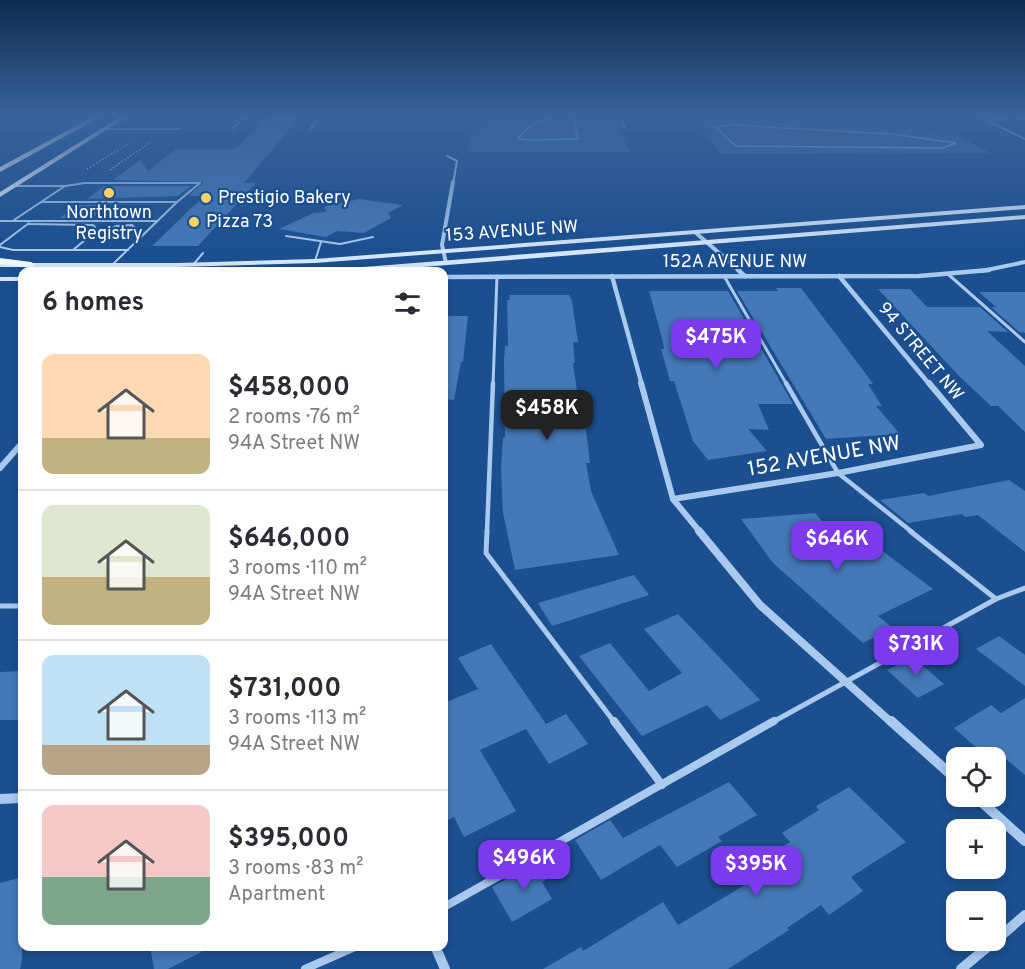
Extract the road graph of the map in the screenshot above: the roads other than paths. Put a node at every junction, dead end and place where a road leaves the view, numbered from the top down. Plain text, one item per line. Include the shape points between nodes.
1 (19, 160) edge
2 (55, 160) edge
3 (455, 160) edge
4 (0, 170) edge
5 (15, 186) junction
6 (65, 186) junction
7 (0, 195) edge
8 (41, 202) junction
9 (177, 202) junction
10 (1025, 207) edge
11 (1025, 217) edge
12 (34, 220) junction
13 (0, 221) edge
14 (11, 221) junction
15 (158, 221) junction
16 (28, 224) junction
17 (129, 232) dead end
18 (696, 233) junction
19 (91, 235) junction
20 (286, 236) dead end
21 (373, 237) dead end
22 (321, 242) junction
23 (707, 242) junction
24 (116, 243) dead end
25 (0, 246) edge
26 (73, 250) junction
27 (109, 250) junction
28 (128, 250) junction
29 (203, 253) dead end
30 (442, 253) junction
31 (315, 261) junction
32 (1025, 262) edge
33 (0, 263) edge
34 (446, 263) junction
35 (31, 265) joint
36 (69, 265) junction
37 (112, 265) junction
38 (193, 265) junction
39 (41, 267) edge
40 (155, 267) edge
41 (182, 267) edge
42 (392, 267) edge
43 (18, 269) edge
44 (0, 270) edge
45 (949, 275) junction
46 (498, 276) junction
47 (612, 276) junction
48 (724, 276) junction
49 (745, 276) junction
50 (838, 276) junction
51 (448, 277) edge
52 (0, 279) edge
53 (18, 279) edge
54 (1025, 342) edge
55 (981, 445) joint
56 (18, 448) edge
57 (0, 468) edge
58 (838, 473) junction
59 (673, 500) junction
60 (1025, 588) edge
61 (996, 599) junction
62 (0, 606) edge
63 (18, 606) edge
64 (845, 681) junction
65 (946, 770) edge
66 (662, 785) junction
67 (18, 798) edge
68 (0, 799) edge
69 (987, 807) edge
70 (1025, 841) edge
71 (448, 904) edge
72 (1022, 918) edge
73 (1006, 932) edge
74 (346, 951) edge
75 (437, 951) edge
76 (983, 951) edge
77 (305, 969) edge
78 (445, 969) edge
79 (961, 969) edge

1 - 4 main road
2 - 5 main road
3 - 30 street
5 - 6 lane
5 - 7 main road
6 - 8 lane
6 - 9 lane via 200,183
8 - 9 lane
8 - 14 lane
9 - 15 lane
10 - 18 main road, 153 AVENUE NW
11 - 23 main road, 153 AVENUE NW
12 - 14 lane
12 - 15 lane
12 - 16 lane
13 - 14 lane
15 - 28 lane
16 - 19 lane via 93,225
16 - 25 lane
17 - 19 lane via 134,227
18 - 23 street
18 - 30 main road, 153 AVENUE NW
19 - 26 lane
20 - 22 lane
21 - 22 lane via 346,244
22 - 31 lane
23 - 34 main road, 153 AVENUE NW
23 - 49 street
24 - 27 lane
25 - 26 lane via 13,250
26 - 27 lane
27 - 28 lane
28 - 37 lane
29 - 38 lane
30 - 31 main road, 153 AVENUE NW
30 - 34 street
31 - 38 main road, 153 AVENUE NW
32 - 45 street, 152A AVENUE NW
33 - 35 main road
34 - 42 main road, 153 AVENUE NW
35 - 36 main road, 153 AVENUE NW
36 - 37 main road, 153 AVENUE NW
36 - 39 main road
37 - 40 main road, 153 AVENUE NW
38 - 41 main road, 153 AVENUE NW
43 - 44 main road
45 - 50 street, 152A AVENUE NW
45 - 54 lane
46 - 47 street, 152A AVENUE NW
46 - 51 street, 152A AVENUE NW
46 - 66 lane via 486,553
47 - 48 street, 152A AVENUE NW
47 - 59 street
48 - 49 street, 152A AVENUE NW
48 - 58 lane
49 - 50 street, 152A AVENUE NW
50 - 55 street, 94 STREET NW
52 - 53 main road
55 - 58 street, 152 AVENUE NW
56 - 57 street
58 - 59 street, 152 AVENUE NW
58 - 61 lane
59 - 64 street via 760,605
60 - 61 lane
61 - 64 lane
62 - 63 lane
64 - 65 street
64 - 66 lane
66 - 71 lane
67 - 68 street
69 - 70 street
72 - 73 street
74 - 77 lane
75 - 78 street
76 - 79 street

